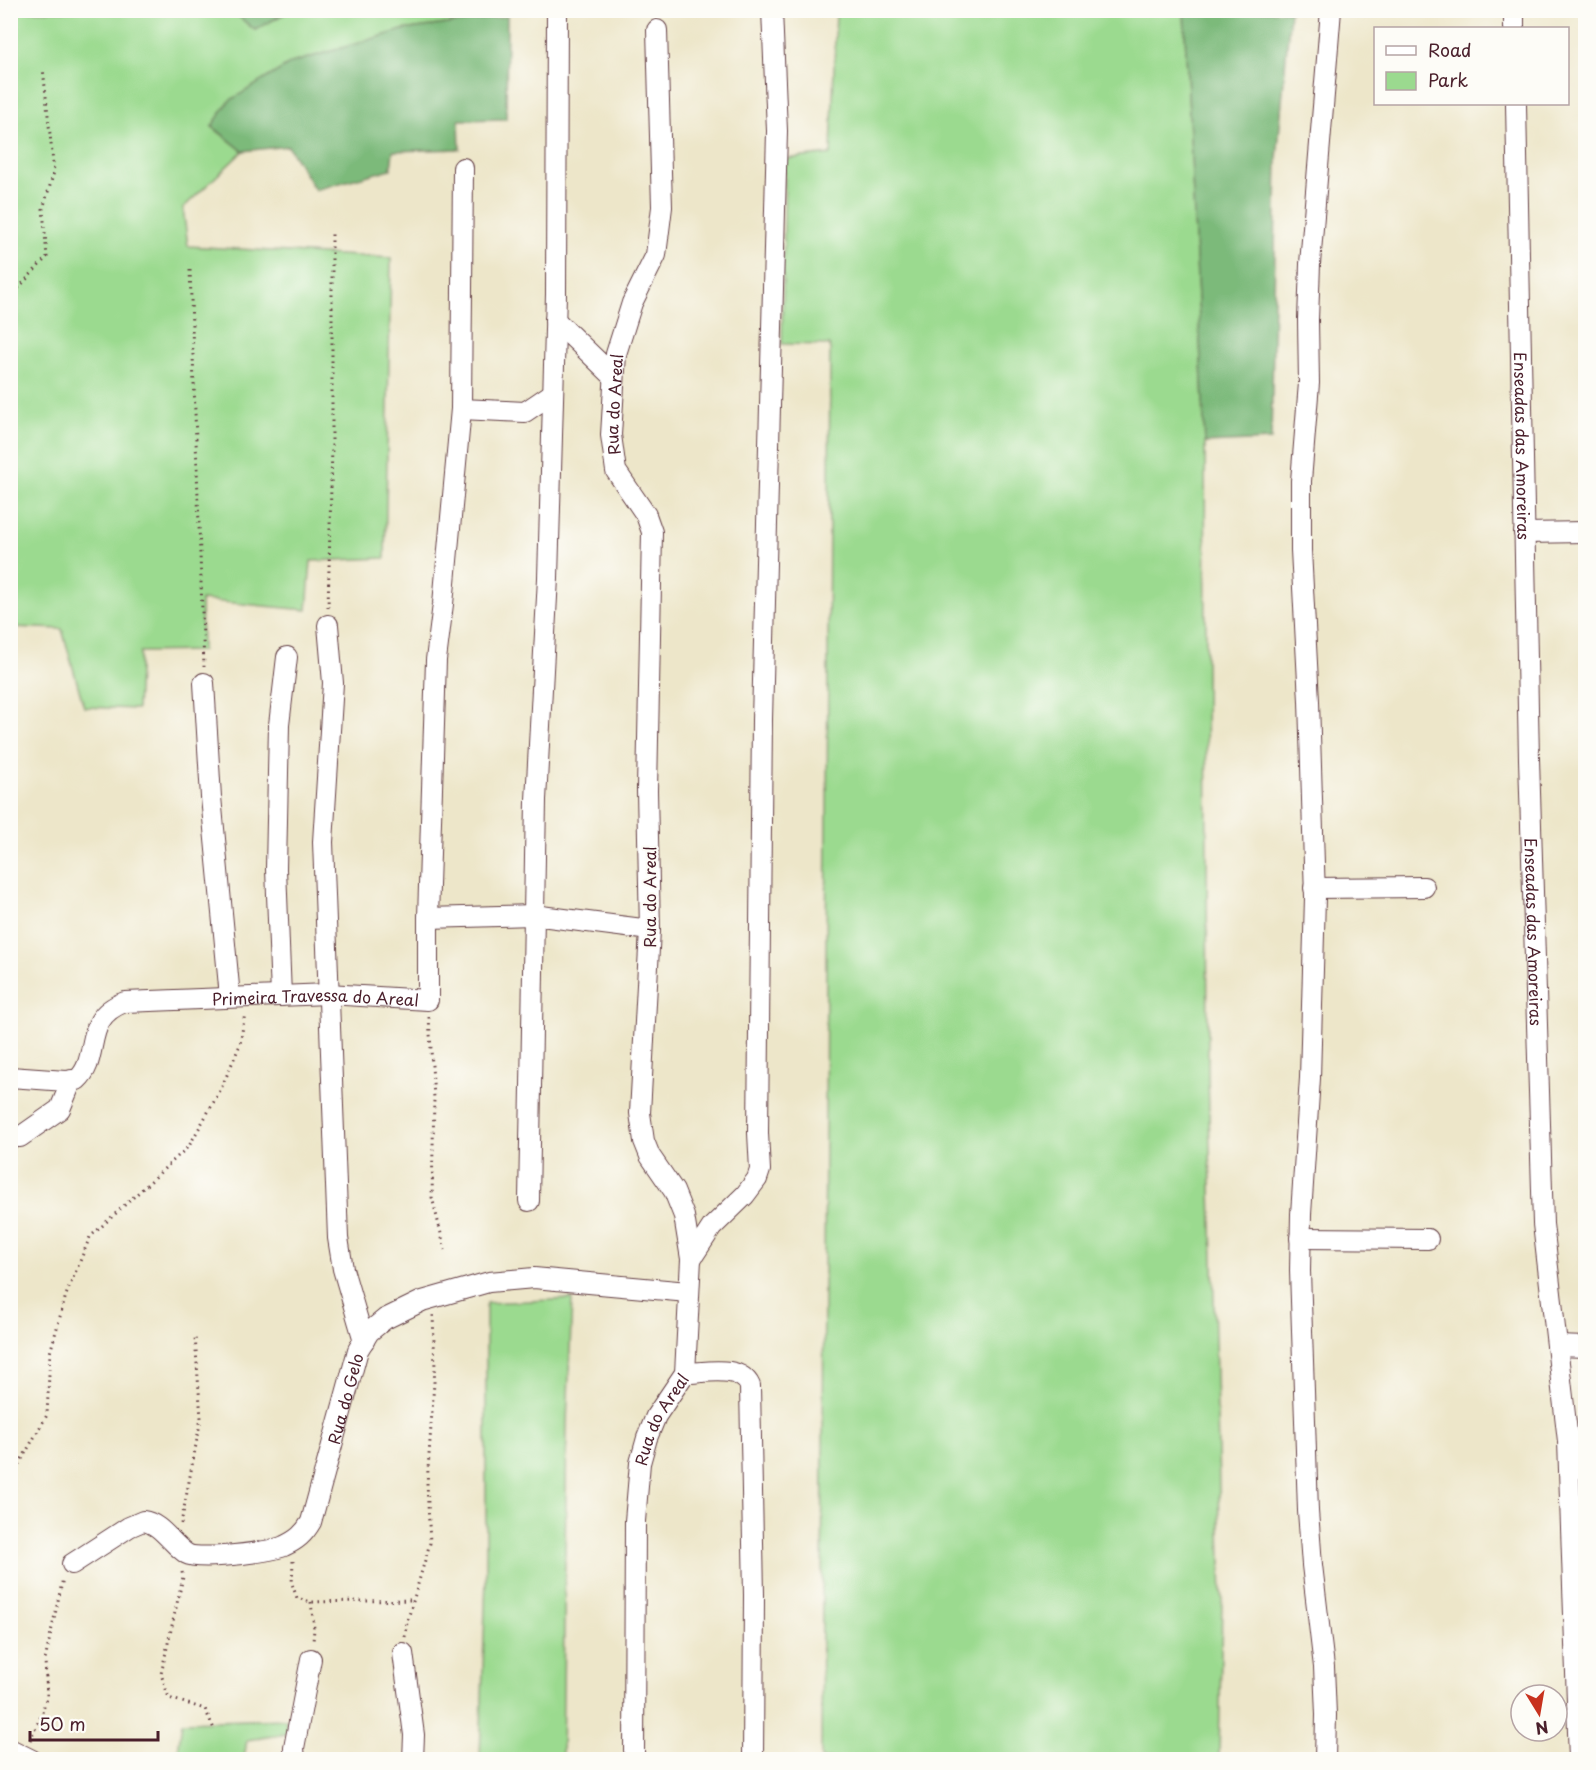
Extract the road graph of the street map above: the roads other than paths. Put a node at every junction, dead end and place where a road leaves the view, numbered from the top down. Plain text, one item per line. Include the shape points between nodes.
1 (557, 10) edge
2 (772, 10) edge
3 (1331, 10) edge
4 (1514, 10) edge
5 (1515, 27) edge
6 (657, 30) dead end
7 (1516, 105) edge
8 (463, 168) dead end
9 (555, 320) junction
10 (614, 377) junction
11 (553, 393) junction
12 (460, 410) junction
13 (1586, 532) edge
14 (1524, 533) junction
15 (328, 625) road end
16 (287, 657) dead end
17 (204, 683) road end
18 (1424, 886) dead end
19 (1314, 888) junction
20 (533, 915) junction
21 (428, 918) junction
22 (650, 930) junction
23 (328, 994) junction
24 (281, 996) junction
25 (239, 997) junction
26 (78, 1075) junction
27 (10, 1077) edge
28 (10, 1136) edge
29 (529, 1201) dead end
30 (1300, 1238) junction
31 (1428, 1239) dead end
32 (691, 1258) junction
33 (688, 1292) junction
34 (364, 1341) junction
35 (1557, 1346) junction
36 (1586, 1347) edge
37 (685, 1373) junction
38 (72, 1564) road end
39 (403, 1653) road end
40 (311, 1659) road end
41 (295, 1760) edge
42 (413, 1760) edge
43 (634, 1760) edge
44 (753, 1760) edge
45 (1325, 1760) edge
46 (1579, 1760) edge

1 - 9 street
2 - 32 street via 777,130 763,708 759,1170 752,1187 712,1227
3 - 19 street via 1310,264 1309,383 1301,481
4 - 5 street
6 - 10 street, Rua do Areal via 662,207 659,232 656,255 621,331
7 - 14 street, Enseadas das Amoreiras
8 - 12 street
9 - 10 street
9 - 11 street
10 - 22 street, Rua do Areal via 610,435 616,471 646,515 652,532 647,791
11 - 12 street via 525,412
11 - 20 street
12 - 21 street via 436,660
13 - 14 street
14 - 35 street, Enseadas das Amoreiras via 1543,1224
15 - 23 street via 333,683 324,842
16 - 24 street via 279,725 276,869
17 - 25 street via 211,797
18 - 19 street
19 - 30 street via 1310,1078
20 - 21 street
20 - 22 street
20 - 29 street
21 - 23 street, Primeira Travessa do Areal via 428,1000
22 - 32 street, Rua do Areal via 640,1113 650,1156 680,1204
23 - 24 street, Primeira Travessa do Areal
23 - 34 street via 338,1238
24 - 25 street, Primeira Travessa do Areal
25 - 26 street, Primeira Travessa do Areal via 138,1000 114,1005 98,1023
26 - 27 street
26 - 28 street, Primeira Travessa do Areal via 60,1109 20,1137
30 - 31 street
30 - 45 street via 1308,1511 1324,1667
32 - 33 street, Rua do Areal
33 - 34 street, Rua do Gelo via 534,1278 489,1282 432,1298 384,1319
33 - 37 street, Rua do Areal
34 - 38 street, Rua do Gelo via 348,1380 311,1522 304,1534 281,1548 201,1558 187,1554 143,1521
35 - 36 street
35 - 46 street, Enseadas das Amoreiras via 1568,1441
37 - 43 street, Rua do Areal via 656,1416 640,1463 635,1521
37 - 44 street via 734,1372 750,1386
39 - 42 street via 414,1735
40 - 41 street

